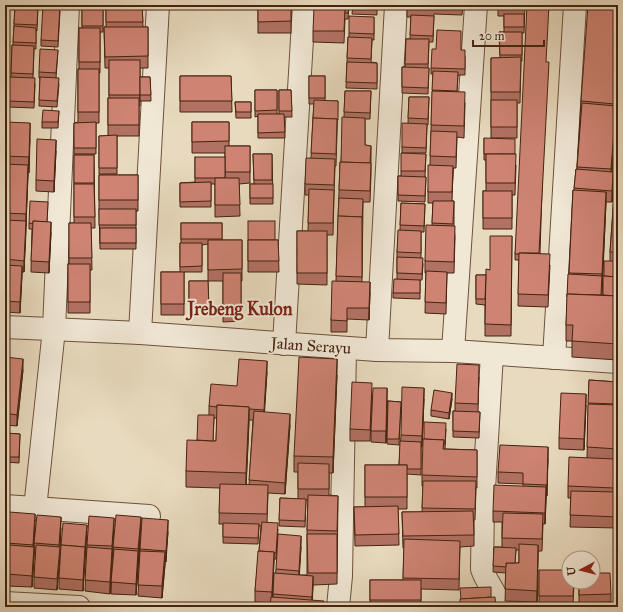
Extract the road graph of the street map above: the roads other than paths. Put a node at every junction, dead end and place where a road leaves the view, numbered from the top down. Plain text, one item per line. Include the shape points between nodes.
1 (68, 5) edge
2 (158, 5) edge
3 (304, 5) edge
4 (396, 5) edge
5 (476, 5) edge
6 (576, 5) edge
7 (5, 327) edge
8 (54, 329) junction
9 (140, 333) junction
10 (284, 344) junction
11 (345, 348) junction
12 (377, 350) junction
13 (453, 351) junction
14 (492, 354) junction
15 (554, 358) junction
16 (618, 362) edge
17 (5, 506) edge
18 (35, 509) junction
19 (149, 516) dead end
20 (5, 603) edge
21 (79, 607) edge
22 (338, 607) edge
23 (500, 607) edge

1 - 8 street
2 - 9 street
3 - 10 street
4 - 12 street
5 - 13 street
6 - 15 street
7 - 8 street, Jalan Serayu
8 - 9 street, Jalan Serayu
8 - 18 street
9 - 10 street, Jalan Serayu
10 - 11 street, Jalan Serayu
11 - 12 street, Jalan Serayu
11 - 22 street via 342,576
12 - 13 street, Jalan Serayu
13 - 14 street, Jalan Serayu
14 - 15 street, Jalan Serayu
14 - 23 street via 482,569 497,594
15 - 16 street, Jalan Serayu
17 - 18 street
18 - 19 street
20 - 21 street

